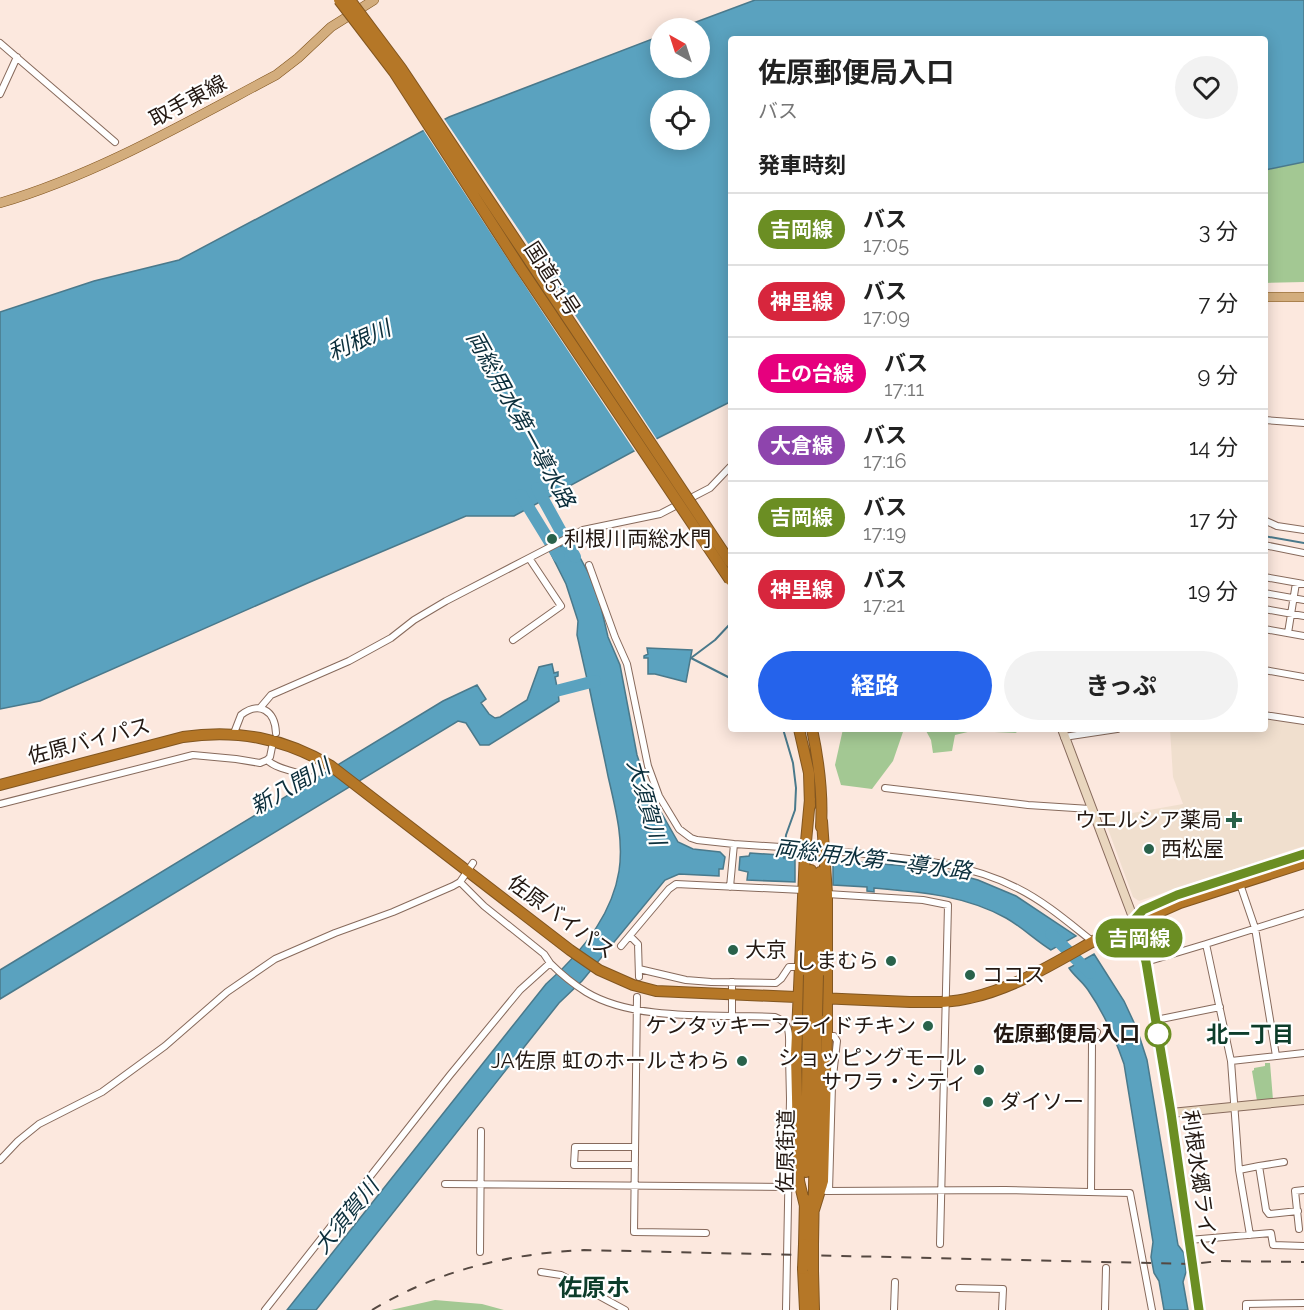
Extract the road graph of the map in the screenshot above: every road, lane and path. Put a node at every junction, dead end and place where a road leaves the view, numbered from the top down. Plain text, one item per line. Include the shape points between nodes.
1 (339, 0) edge
2 (350, 0) edge
3 (374, 0) edge
4 (363, 3) edge
5 (0, 43) edge
6 (17, 57) junction
7 (0, 94) edge
8 (115, 142) dead end
9 (0, 203) edge
10 (1268, 297) edge
11 (1304, 297) edge
12 (1268, 420) edge
13 (1304, 423) edge
14 (728, 469) edge
15 (1268, 522) edge
16 (1304, 530) edge
17 (1268, 545) edge
18 (1304, 553) edge
19 (529, 558) junction
20 (728, 559) edge
21 (589, 565) dead end
22 (728, 577) edge
23 (1268, 578) edge
24 (1296, 583) junction
25 (1304, 584) edge
26 (1268, 594) edge
27 (1293, 598) junction
28 (1304, 600) edge
29 (1268, 610) edge
30 (1291, 614) junction
31 (1304, 616) edge
32 (1268, 630) edge
33 (1288, 633) junction
34 (1304, 636) edge
35 (513, 640) dead end
36 (1268, 671) edge
37 (1304, 677) edge
38 (260, 708) junction
39 (1268, 716) edge
40 (1304, 720) edge
41 (800, 732) edge
42 (813, 732) edge
43 (276, 733) dead end
44 (1063, 733) edge
45 (234, 734) junction
46 (272, 747) dead end
47 (267, 760) junction
48 (309, 777) dead end
49 (0, 785) edge
50 (885, 788) dead end
51 (0, 804) edge
52 (1090, 809) junction
53 (734, 844) junction
54 (815, 850) junction
55 (1304, 852) edge
56 (1304, 863) edge
57 (470, 868) junction
58 (1238, 879) junction
59 (460, 882) junction
60 (730, 887) junction
61 (815, 888) junction
62 (1304, 914) edge
63 (1134, 920) junction
64 (1255, 928) junction
65 (630, 936) junction
66 (1090, 942) junction
67 (1206, 944) junction
68 (621, 946) dead end
69 (1146, 962) junction
70 (552, 965) junction
71 (799, 967) junction
72 (639, 969) junction
73 (639, 977) dead end
74 (732, 982) junction
75 (732, 995) junction
76 (637, 997) dead end
77 (799, 997) junction
78 (827, 999) junction
79 (945, 1001) junction
80 (1220, 1006) junction
81 (637, 1010) junction
82 (732, 1015) junction
83 (1156, 1020) junction
84 (1097, 1032) dead end
85 (827, 1036) junction
86 (1304, 1053) edge
87 (793, 1056) junction
88 (1276, 1056) junction
89 (1231, 1061) junction
90 (1304, 1100) edge
91 (1235, 1107) junction
92 (1171, 1113) junction
93 (481, 1131) dead end
94 (635, 1147) junction
95 (0, 1160) edge
96 (1284, 1162) dead end
97 (635, 1165) junction
98 (1259, 1166) junction
99 (1239, 1170) junction
100 (445, 1184) dead end
101 (481, 1184) junction
102 (635, 1187) junction
103 (788, 1187) junction
104 (941, 1190) junction
105 (1304, 1190) edge
106 (1091, 1191) junction
107 (809, 1208) junction
108 (1298, 1211) junction
109 (1299, 1228) dead end
110 (706, 1233) dead end
111 (1250, 1235) junction
112 (1188, 1240) junction
113 (940, 1244) dead end
114 (1304, 1246) edge
115 (480, 1252) dead end
116 (1106, 1268) dead end
117 (808, 1270) junction
118 (541, 1272) dead end
119 (895, 1282) dead end
120 (959, 1288) dead end
121 (1304, 1303) edge
122 (1283, 1307) edge
123 (265, 1310) edge
124 (625, 1310) edge
125 (786, 1310) edge
126 (805, 1310) edge
127 (814, 1310) edge
128 (894, 1310) edge
129 (1002, 1310) edge
130 (1105, 1310) edge
131 (1152, 1310) edge
132 (1199, 1310) edge
133 (1246, 1310) edge

1 - 22 highway, 国道51号, bridge via 394,72
2 - 20 highway, 国道51号, bridge via 401,68
3 - 4 main road, 取手東線
4 - 9 main road, 取手東線 via 276,75 103,164
5 - 6 street
6 - 7 street
6 - 8 street
10 - 11 main road
12 - 13 street
14 - 19 street via 710,488 660,514 592,528
15 - 16 street
17 - 18 street
19 - 35 street via 561,606
19 - 38 street via 446,601 358,657 271,695
21 - 53 street via 627,664 648,766 659,796 679,829 691,838
23 - 24 street
24 - 25 street
24 - 27 street
26 - 27 street
27 - 28 street
27 - 30 street
29 - 30 street
30 - 31 street
30 - 33 street
32 - 33 street
33 - 34 street
36 - 37 street
38 - 43 street via 272,716
38 - 45 street via 241,715
39 - 40 street
41 - 54 highway via 808,773
42 - 54 highway via 820,771 822,821
44 - 52 street
45 - 49 highway, 佐原バイパス via 183,737
45 - 57 highway, 佐原バイパス via 295,747 331,766
46 - 47 street
47 - 48 street via 275,767
47 - 51 street via 260,763 180,757
50 - 52 street
52 - 63 street
53 - 54 street
53 - 60 street
54 - 61 highway
54 - 61 highway
54 - 66 street via 950,864 993,877 1055,912
55 - 58 highway
56 - 58 highway
57 - 59 street
57 - 75 highway, 佐原バイパス via 570,951 599,970 656,991
58 - 63 highway via 1161,902 1143,910
58 - 64 street
59 - 70 street
59 - 95 street via 275,958 102,1092 39,1124
60 - 61 street
60 - 65 street via 676,884
61 - 71 highway
61 - 78 highway
61 - 79 street via 948,905
61 - 107 highway, 佐原街道, bridge
62 - 64 street
63 - 66 highway, 佐原バイパス
63 - 69 highway, 利根水郷ライン
64 - 67 street
64 - 88 street
65 - 68 street
65 - 72 street via 638,944
66 - 79 highway, 佐原バイパス via 994,991
67 - 69 street
67 - 80 street
69 - 83 highway, 利根水郷ライン
70 - 81 street via 584,991
70 - 123 street via 520,990
71 - 74 street via 789,967 776,982
71 - 77 highway
72 - 73 street
72 - 74 street via 686,980
74 - 75 street
75 - 77 highway, 佐原バイパス
75 - 82 street
76 - 81 street
77 - 78 highway, 佐原バイパス
77 - 87 highway
78 - 79 highway, 佐原バイパス
78 - 85 highway
79 - 104 street
80 - 83 street
80 - 89 street
81 - 82 street
81 - 94 street
82 - 87 street via 783,1020 788,1025
83 - 92 highway, 利根水郷ライン
84 - 106 street via 1092,1042
85 - 104 street via 834,1036 837,1041 827,1191
85 - 107 highway via 823,1181
86 - 88 street
87 - 103 street
87 - 107 highway via 799,1181
88 - 89 street
89 - 91 street
90 - 91 street
91 - 92 street
91 - 99 street
92 - 112 highway, 利根水郷ライン
93 - 101 street
94 - 97 street
94 - 97 street via 575,1147 574,1165
96 - 98 street
97 - 102 street
98 - 99 street
98 - 108 street via 1269,1214
99 - 111 street
100 - 101 street
101 - 102 street
101 - 115 street
102 - 103 street
102 - 110 street via 634,1232
103 - 125 street
104 - 106 street
104 - 113 street
105 - 108 street via 1295,1191
106 - 131 street via 1130,1193
107 - 117 highway, 佐原街道, bridge
108 - 109 street
111 - 112 street
111 - 114 street via 1271,1233 1273,1245
112 - 132 highway, 利根水郷ライン
116 - 130 street
117 - 126 highway, 佐原街道
117 - 127 highway, 佐原街道
118 - 124 street via 561,1275
119 - 128 street
120 - 129 street via 1003,1289
121 - 122 street
122 - 133 street via 1246,1304

